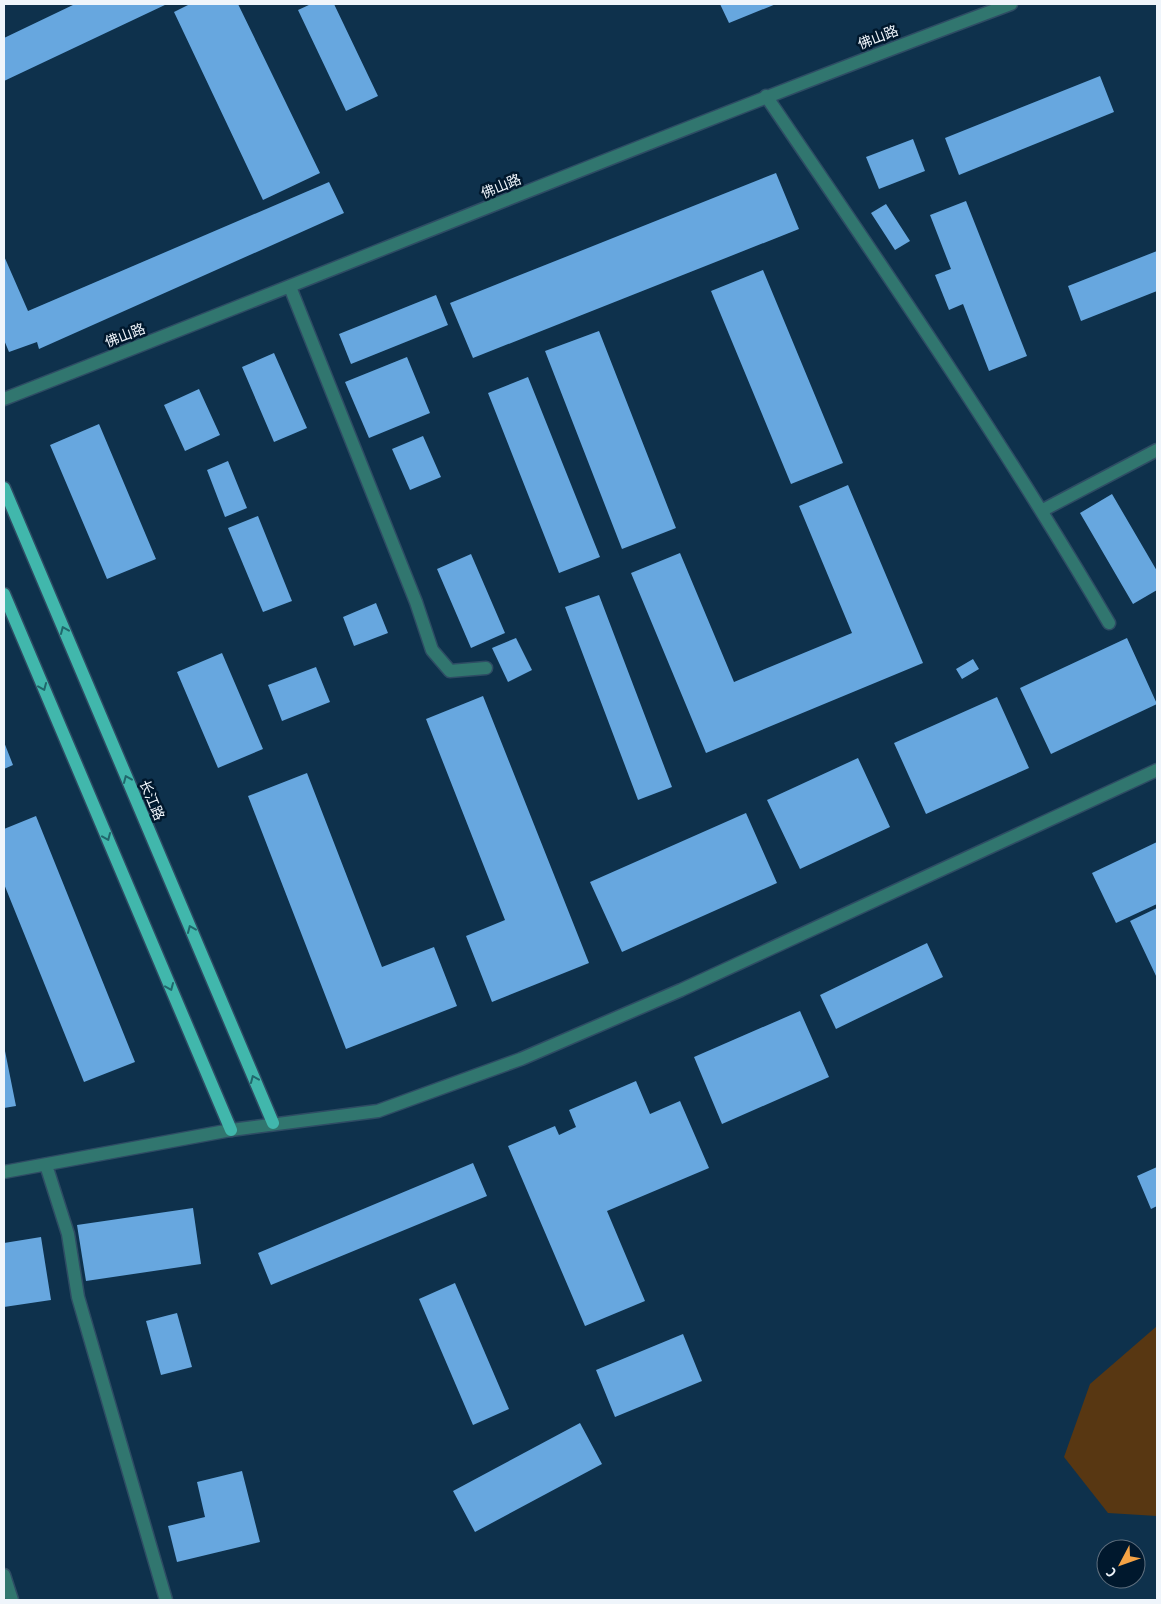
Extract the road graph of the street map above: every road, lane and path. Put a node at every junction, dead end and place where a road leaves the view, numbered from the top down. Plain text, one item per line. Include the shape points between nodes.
1 (1011, 4) edge
2 (995, 7) edge
3 (766, 96) junction
4 (290, 287) junction
5 (4, 399) edge
6 (1157, 450) edge
7 (4, 488) edge
8 (1043, 510) junction
9 (4, 594) edge
10 (1109, 623) dead end
11 (486, 668) dead end
12 (1157, 770) edge
13 (273, 1124) junction
14 (231, 1130) junction
15 (46, 1165) junction
16 (4, 1172) edge
17 (4, 1575) edge
18 (12, 1600) edge
19 (166, 1600) edge

1 - 2 street, 佛山路
2 - 3 street, 佛山路
3 - 4 street, 佛山路
3 - 8 street
4 - 5 street, 佛山路
4 - 11 street via 416,602 432,650 450,671
6 - 8 street
13 -> 7 main road, 长江路
8 - 10 street
9 -> 14 main road
12 - 13 street via 681,990 521,1059 378,1111
13 - 14 street
14 - 15 street
15 - 16 street
15 - 19 street via 68,1234 78,1297
17 - 18 street

